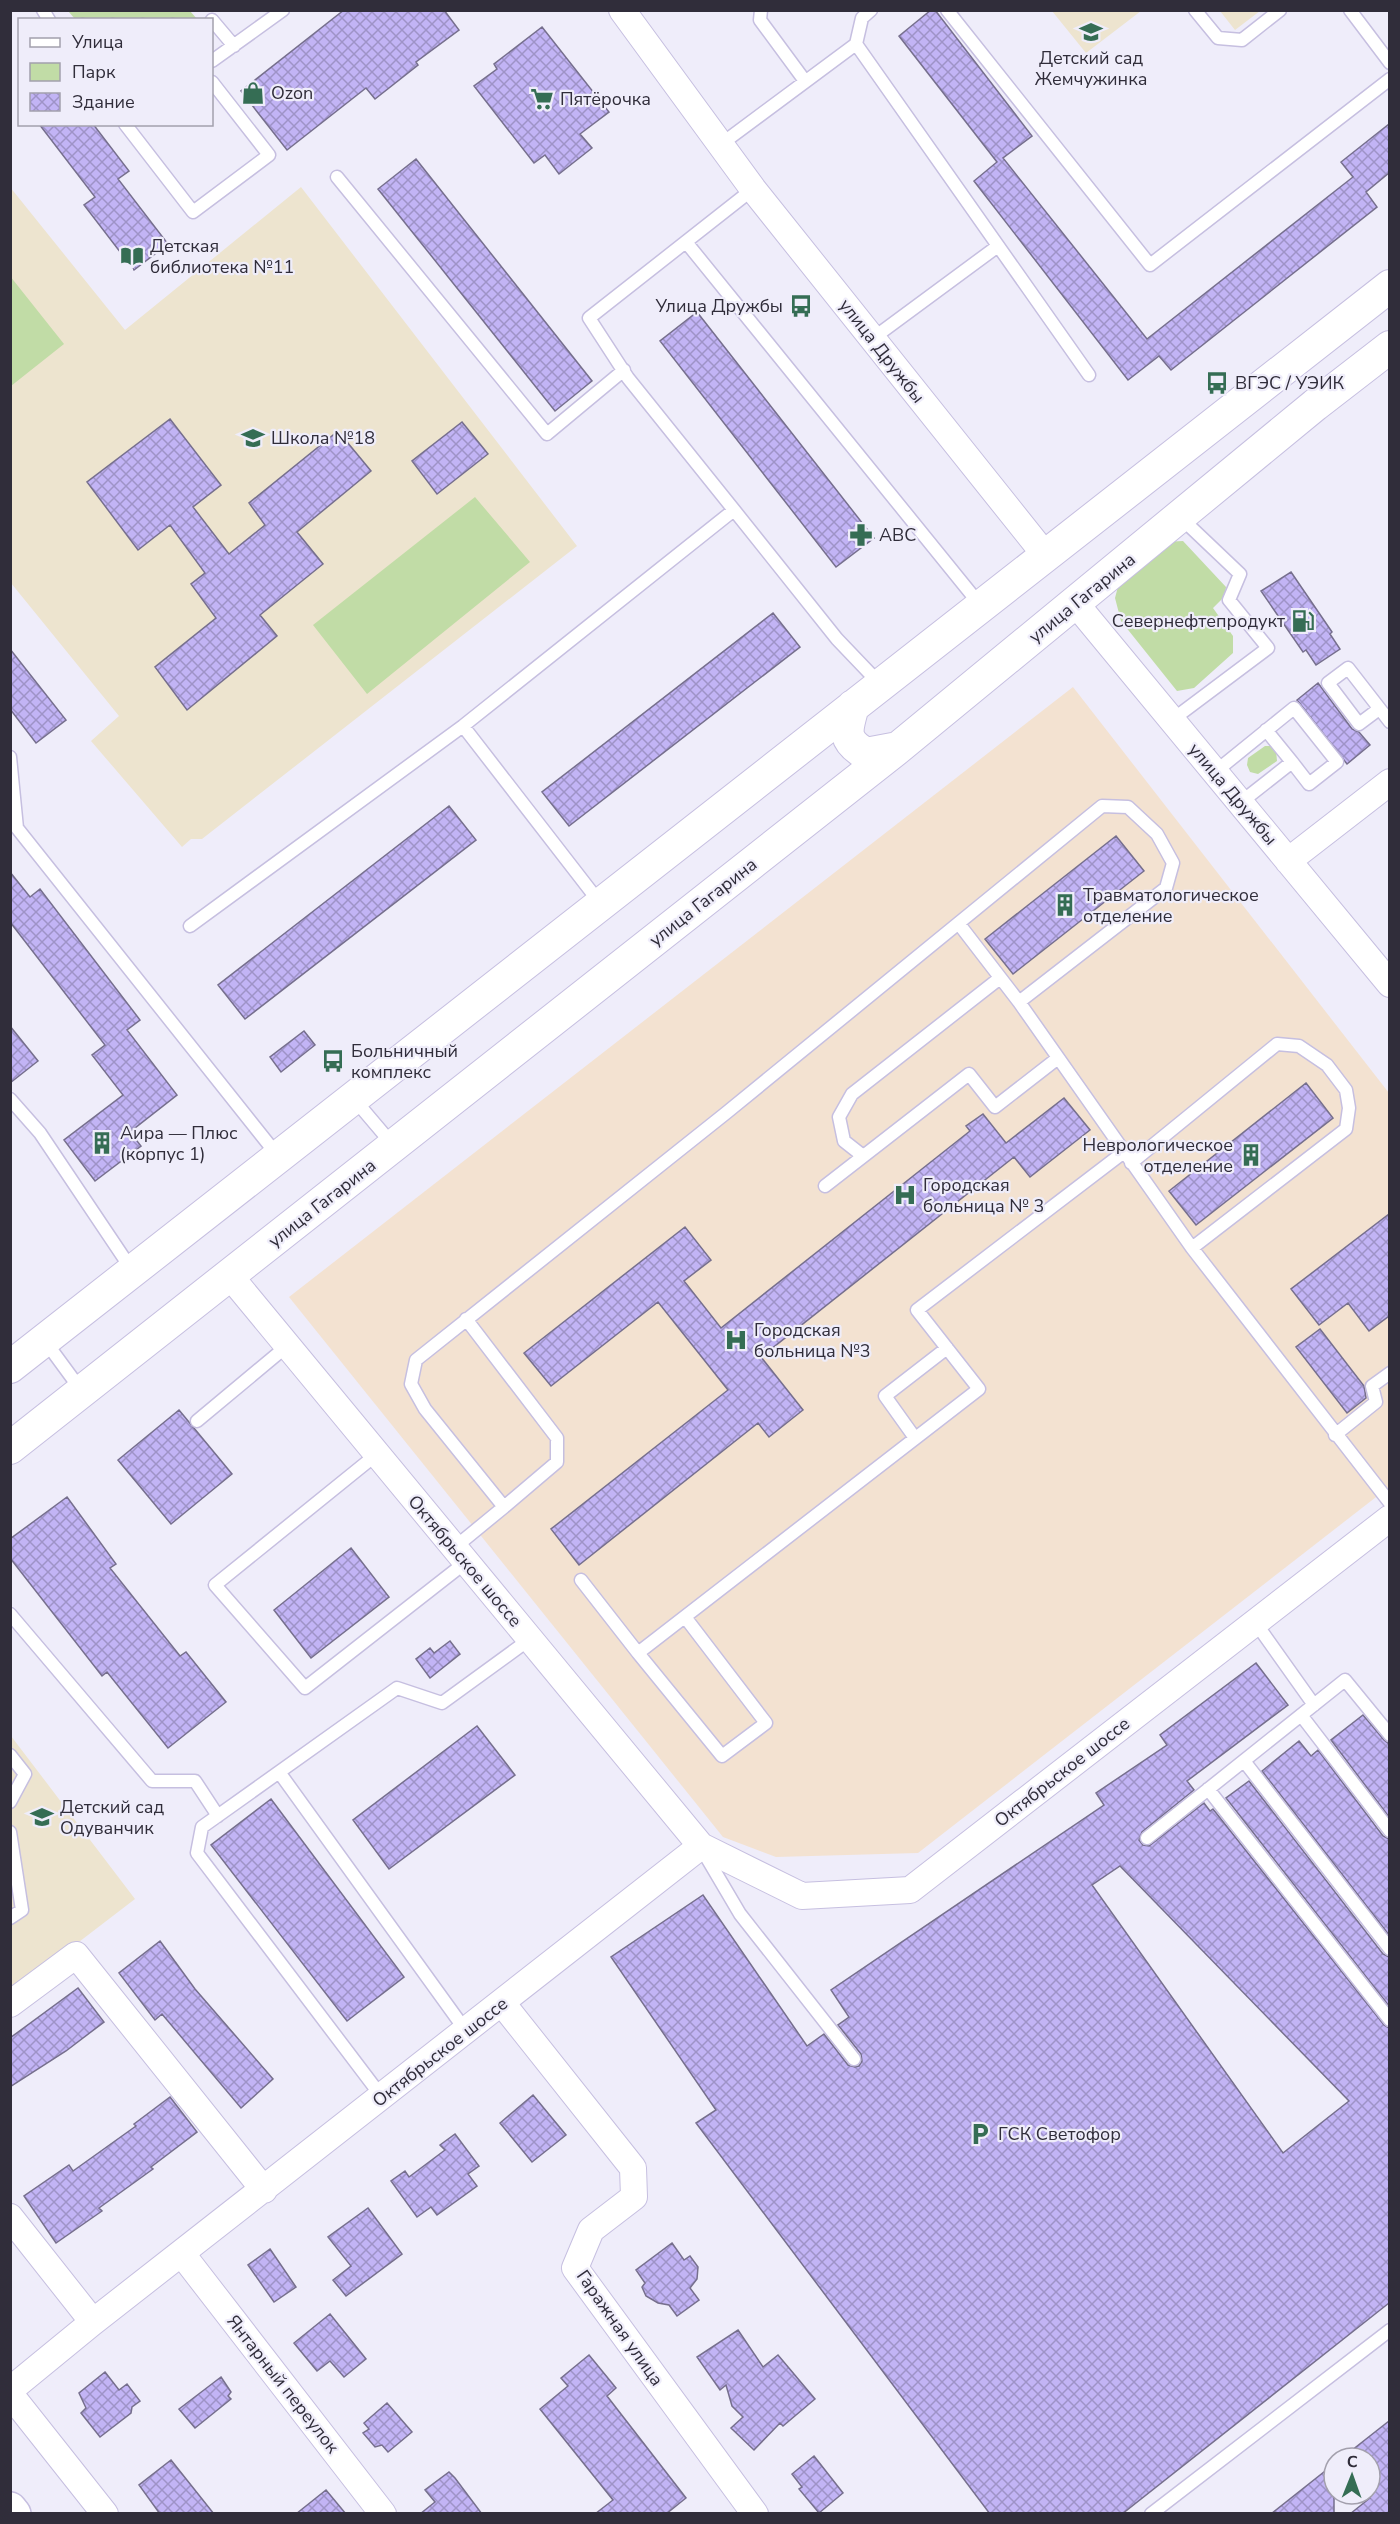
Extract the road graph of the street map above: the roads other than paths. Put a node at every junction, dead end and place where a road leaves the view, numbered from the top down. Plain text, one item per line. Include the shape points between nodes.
1 (284, 10) edge
2 (622, 10) edge
3 (761, 10) edge
4 (871, 10) edge
5 (947, 10) edge
6 (1195, 10) edge
7 (1280, 10) edge
8 (1350, 10) edge
9 (213, 22) edge
10 (856, 44) junction
11 (234, 46) junction
12 (213, 60) edge
13 (1389, 63) edge
14 (1389, 79) edge
15 (805, 81) junction
16 (213, 83) edge
17 (127, 126) edge
18 (720, 145) junction
19 (337, 177) dead end
20 (753, 189) junction
21 (686, 242) junction
22 (998, 246) junction
23 (1389, 286) edge
24 (872, 339) junction
25 (1389, 347) edge
26 (1293, 362) junction
27 (624, 370) junction
28 (1089, 375) dead end
29 (1315, 405) junction
30 (734, 510) junction
31 (1180, 517) junction
32 (1046, 556) junction
33 (1076, 604) junction
34 (981, 606) junction
35 (881, 685) junction
36 (854, 706) junction
37 (1379, 709) junction
38 (1172, 720) junction
39 (1389, 722) edge
40 (463, 726) junction
41 (1266, 730) junction
42 (898, 748) junction
43 (10, 757) edge
44 (1292, 762) junction
45 (1215, 772) junction
46 (1389, 782) edge
47 (1240, 802) junction
48 (1288, 861) junction
49 (600, 904) junction
50 (959, 924) junction
51 (190, 926) dead end
52 (1000, 978) junction
53 (1389, 984) edge
54 (1019, 1002) junction
55 (1058, 1058) junction
56 (353, 1098) junction
57 (10, 1099) edge
58 (394, 1146) junction
59 (1124, 1152) junction
60 (278, 1156) junction
61 (863, 1156) junction
62 (1131, 1163) junction
63 (825, 1186) dead end
64 (1192, 1248) junction
65 (132, 1271) junction
66 (230, 1276) junction
67 (466, 1319) junction
68 (45, 1340) junction
69 (287, 1346) junction
70 (947, 1348) junction
71 (10, 1367) edge
72 (1389, 1373) edge
73 (82, 1392) junction
74 (197, 1421) dead end
75 (1335, 1435) junction
76 (915, 1438) junction
77 (10, 1448) edge
78 (377, 1454) junction
79 (1389, 1503) edge
80 (504, 1508) junction
81 (1389, 1518) edge
82 (460, 1555) junction
83 (581, 1580) dead end
84 (10, 1614) edge
85 (685, 1617) junction
86 (1255, 1622) junction
87 (530, 1639) junction
88 (638, 1653) junction
89 (1314, 1705) junction
90 (1301, 1715) junction
91 (1389, 1735) edge
92 (10, 1755) edge
93 (1244, 1761) junction
94 (279, 1772) junction
95 (1208, 1789) junction
96 (10, 1802) edge
97 (218, 1816) junction
98 (1389, 1831) edge
99 (10, 1832) edge
100 (1147, 1838) dead end
101 (701, 1846) junction
102 (10, 1918) edge
103 (1389, 1949) edge
104 (502, 2003) junction
105 (10, 2004) edge
106 (1389, 2020) edge
107 (466, 2031) junction
108 (854, 2059) dead end
109 (382, 2097) junction
110 (264, 2190) junction
111 (10, 2217) edge
112 (182, 2254) junction
113 (93, 2322) junction
114 (1389, 2330) edge
115 (10, 2392) edge
116 (10, 2509) edge
117 (14, 2514) edge
118 (105, 2514) edge
119 (384, 2514) edge
120 (755, 2514) edge
121 (1151, 2514) edge

1 - 11 lane
2 - 18 street, улица Дружбы
3 - 15 lane via 760,20
4 - 10 lane via 862,18
5 - 14 lane via 1150,265
6 - 7 lane via 1218,38 1242,40
8 - 13 lane
9 - 11 lane
10 - 15 lane
10 - 22 lane
11 - 12 lane
15 - 18 lane
16 - 17 lane via 268,155 193,212
18 - 20 street, улица Дружбы
19 - 27 lane via 547,434
20 - 21 lane
20 - 24 street, улица Дружбы
21 - 27 lane via 589,318
21 - 34 lane
22 - 24 lane
22 - 28 lane
23 - 26 street
24 - 32 street, улица Дружбы
25 - 29 street, улица Гагарина
26 - 29 street via 1310,360 1327,377
26 - 32 street
27 - 30 lane
29 - 31 street, улица Гагарина
30 - 35 lane via 837,639
30 - 40 lane
31 - 33 street, улица Гагарина
31 - 38 lane via 1240,574 1229,600 1268,648
32 - 34 street
33 - 38 street, улица Дружбы
33 - 42 street, улица Гагарина
34 - 35 street
35 - 36 street
36 - 42 street via 846,730 852,746 866,754
36 - 49 street
37 - 37 lane via 1348,668 1328,683 1359,724
37 - 39 lane
38 - 45 street, улица Дружбы
40 - 49 lane
40 - 51 lane
41 - 44 lane
41 - 44 lane via 1294,708 1337,762 1309,784
41 - 45 lane
42 - 58 street, улица Гагарина
43 - 60 lane via 17,828
44 - 47 lane
45 - 47 street, улица Дружбы
46 - 48 street
47 - 48 street, улица Дружбы
48 - 53 street, улица Дружбы
49 - 56 street
50 - 52 lane
50 - 54 lane via 1102,806 1128,807 1157,834 1173,863 1166,888
50 - 67 lane
52 - 54 lane
52 - 61 lane via 852,1094 839,1118 844,1141
54 - 55 lane
55 - 59 lane
55 - 61 lane via 994,1107 969,1074
56 - 58 lane
56 - 60 street
57 - 65 lane via 40,1133
58 - 66 street, улица Гагарина
59 - 62 lane
59 - 70 lane via 917,1310
60 - 65 street
61 - 63 lane
62 - 64 lane
62 - 64 lane via 1277,1044 1299,1046 1326,1065 1346,1090 1346,1129
64 - 75 lane
65 - 68 street
66 - 69 street, Октябрьское шоссе
66 - 73 street, улица Гагарина
67 - 80 lane via 557,1438 557,1462
67 - 80 lane via 416,1360 411,1384 425,1409
68 - 71 street
68 - 73 lane
69 - 74 lane
69 - 78 street, Октябрьское шоссе
70 - 76 lane via 885,1396
70 - 76 lane via 979,1389
72 - 75 lane via 1372,1386 1376,1402
73 - 77 street, улица Гагарина
75 - 79 lane
76 - 85 lane
78 - 82 street, Октябрьское шоссе
78 - 82 lane via 215,1585 305,1688
80 - 82 lane
81 - 86 street, Октябрьское шоссе
82 - 87 street, Октябрьское шоссе
83 - 88 lane
84 - 97 lane via 152,1781 195,1781
85 - 88 lane
85 - 88 lane via 766,1723 758,1730 723,1756
86 - 89 lane
86 - 101 street, Октябрьское шоссе via 910,1890 802,1896
87 - 94 lane via 442,1703 397,1688
87 - 101 street, Октябрьское шоссе
89 - 90 lane
89 - 91 lane via 1345,1680
90 - 93 lane
90 - 98 lane
92 - 96 lane via 25,1774
93 - 95 lane
93 - 103 lane
94 - 97 lane
94 - 107 lane
95 - 100 lane
95 - 106 lane
97 - 109 lane via 202,1827 197,1853
99 - 102 lane via 22,1910
101 - 104 street, Октябрьское шоссе
101 - 108 lane via 740,1914
104 - 107 street, Октябрьское шоссе
104 - 120 street, Гаражная улица via 633,2168 634,2197 591,2230 575,2268
105 - 110 street via 76,1955
107 - 109 street, Октябрьское шоссе
109 - 110 street, Октябрьское шоссе
110 - 112 street, Октябрьское шоссе
111 - 113 street
112 - 113 street, Октябрьское шоссе
112 - 119 street, Янтарный переулок
113 - 115 street, Октябрьское шоссе
114 - 121 lane
115 - 118 street
116 - 117 main road

